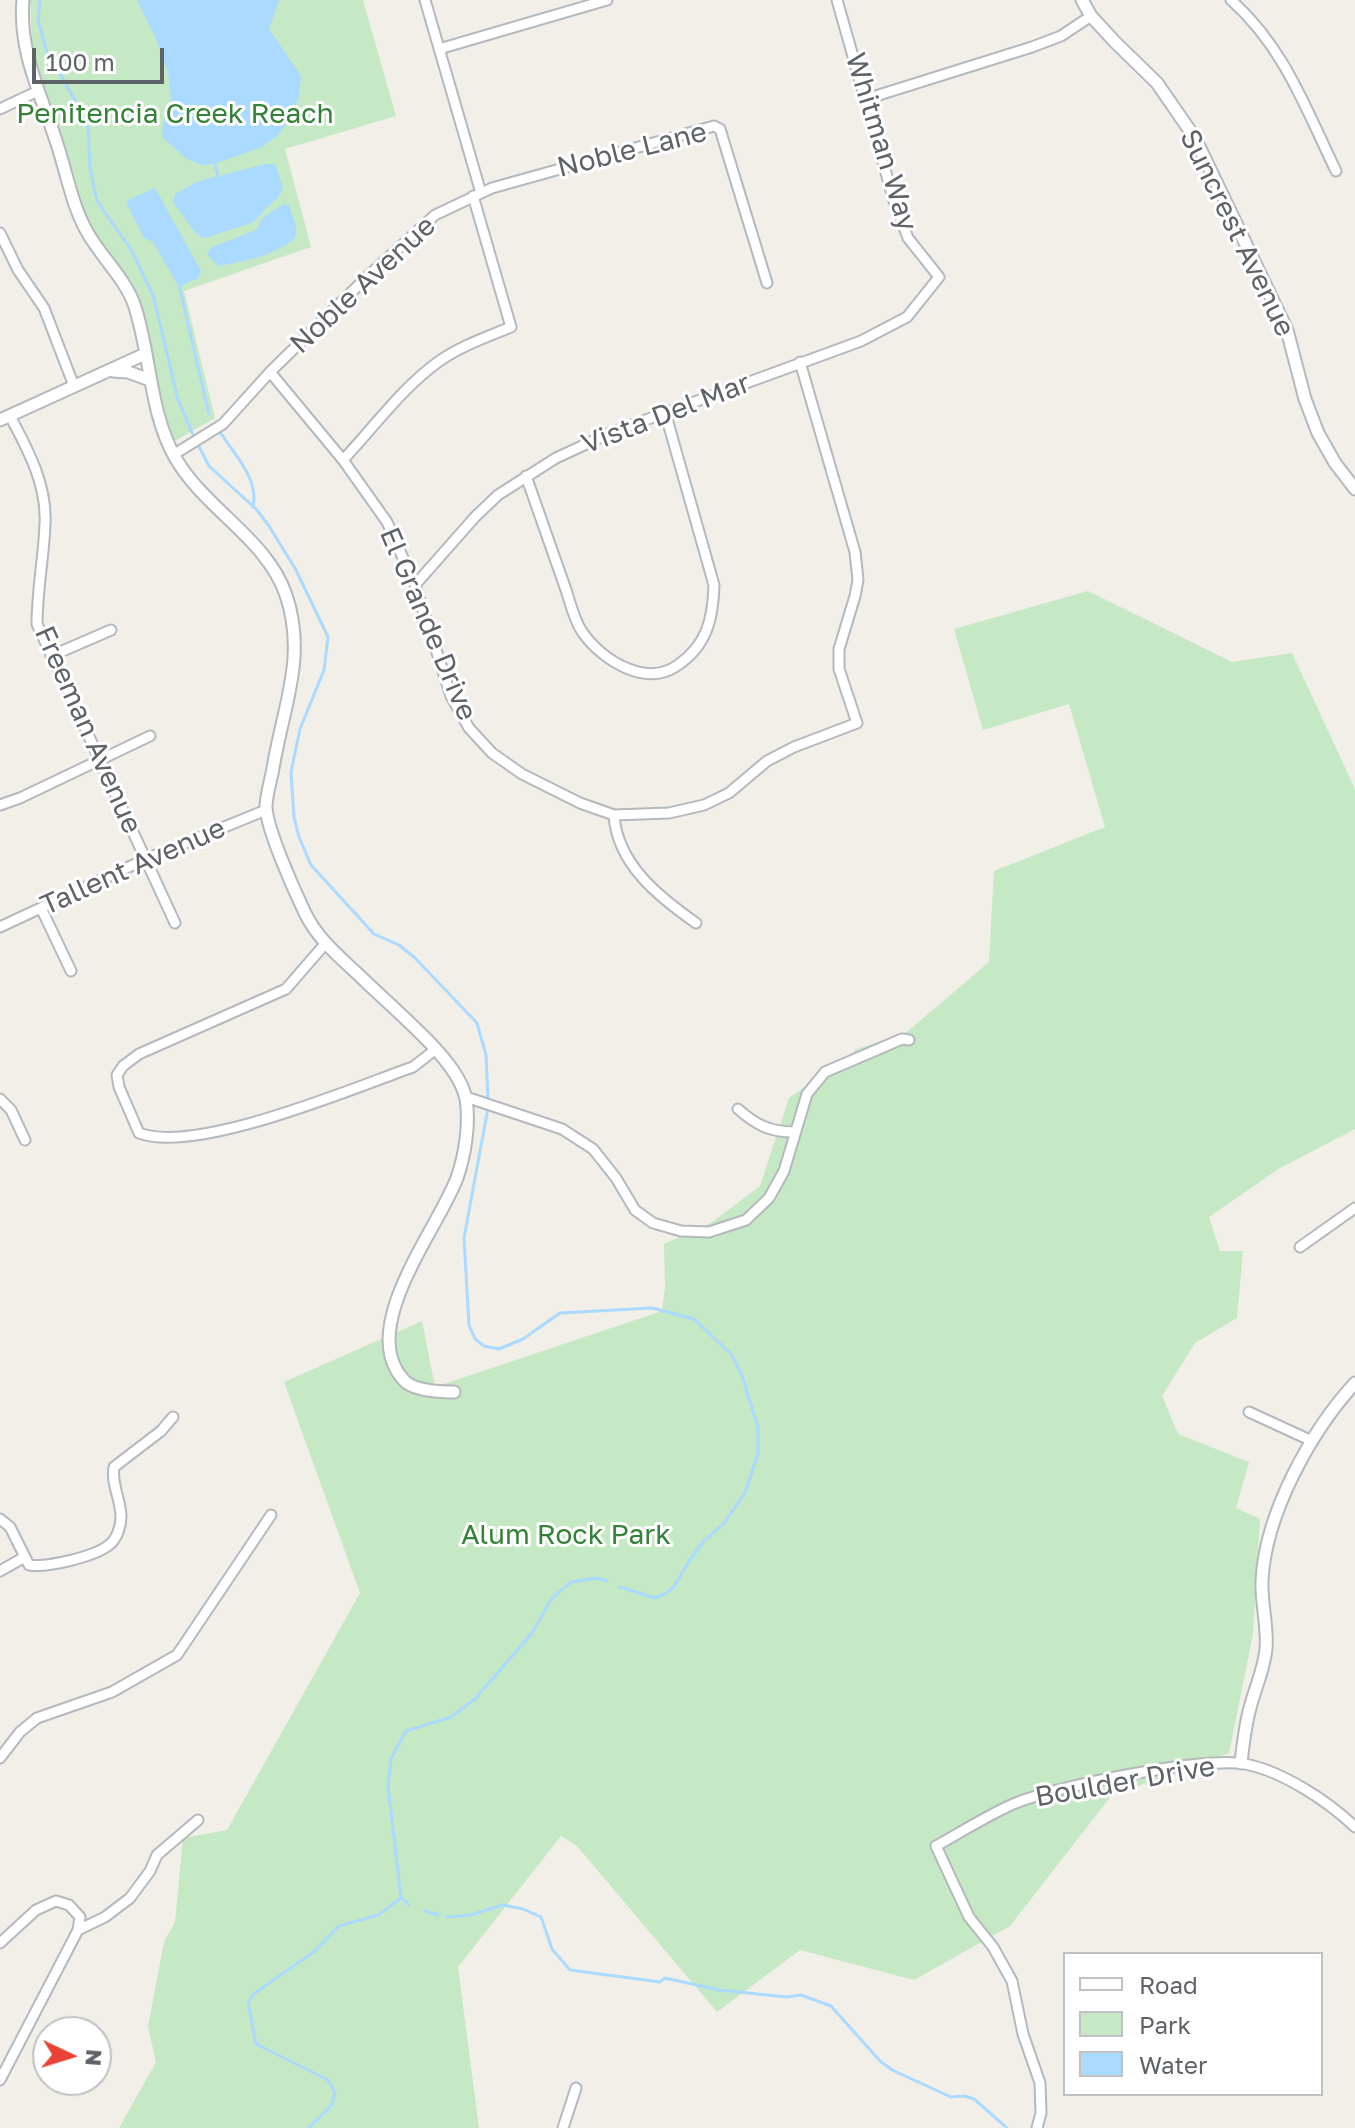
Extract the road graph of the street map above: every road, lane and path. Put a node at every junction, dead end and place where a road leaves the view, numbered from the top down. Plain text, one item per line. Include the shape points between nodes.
1 (23, 0) edge
2 (425, 0) edge
3 (607, 0) edge
4 (837, 0) edge
5 (1082, 0) edge
6 (1231, 0) edge
7 (1091, 16) junction
8 (439, 49) junction
9 (38, 91) junction
10 (866, 99) junction
11 (0, 109) edge
12 (1336, 171) dead end
13 (477, 194) junction
14 (0, 233) edge
15 (939, 277) joint
16 (767, 283) dead end
17 (145, 354) junction
18 (800, 362) junction
19 (108, 370) junction
20 (270, 372) junction
21 (150, 380) junction
22 (74, 386) junction
23 (665, 412) junction
24 (5, 418) edge
25 (173, 455) junction
26 (343, 460) junction
27 (526, 476) junction
28 (1355, 489) edge
29 (415, 585) junction
30 (111, 630) dead end
31 (51, 656) junction
32 (150, 736) dead end
33 (99, 760) junction
34 (0, 805) edge
35 (266, 810) junction
36 (614, 815) junction
37 (146, 859) junction
38 (41, 908) junction
39 (175, 923) dead end
40 (696, 923) dead end
41 (0, 927) edge
42 (325, 944) junction
43 (71, 971) dead end
44 (909, 1040) dead end
45 (436, 1049) junction
46 (466, 1097) junction
47 (0, 1099) edge
48 (738, 1109) dead end
49 (794, 1132) junction
50 (25, 1140) dead end
51 (1355, 1208) edge
52 (1300, 1247) dead end
53 (1355, 1383) edge
54 (454, 1392) dead end
55 (1249, 1412) dead end
56 (173, 1417) dead end
57 (1312, 1441) junction
58 (271, 1515) dead end
59 (0, 1519) edge
60 (23, 1558) junction
61 (0, 1571) edge
62 (0, 1758) edge
63 (1241, 1763) junction
64 (198, 1820) dead end
65 (1355, 1827) edge
66 (78, 1930) junction
67 (0, 1943) edge
68 (0, 2080) edge
69 (576, 2088) dead end
70 (563, 2128) edge
71 (1037, 2128) edge

1 - 9 street via 25,52
2 - 8 street
3 - 8 street
4 - 10 street, Whitman Way
5 - 7 street, Suncrest Avenue
6 - 12 street via 1281,57
7 - 10 street via 1032,47
7 - 28 street, Suncrest Avenue via 1157,83 1195,138 1287,330 1318,433
8 - 13 street
9 - 11 street
9 - 17 street via 85,229 133,300
10 - 15 street, Whitman Way via 908,238
13 - 16 street, Noble Lane via 714,126 720,129
13 - 20 street, Noble Avenue via 435,215
13 - 26 street via 511,327 438,362
14 - 22 street via 44,308
15 - 18 street, Vista Del Mar via 907,317 861,341
17 - 19 street
17 - 21 street
18 - 23 street, Vista Del Mar
18 - 36 street, El Grande Drive via 855,552 858,580 839,649 839,669 857,723 767,761 729,793 704,805 669,813
19 - 21 street
19 - 22 street
20 - 25 street, Noble Avenue via 223,424
20 - 26 street, El Grande Drive
21 - 25 street
22 - 24 street
23 - 27 street, Vista Del Mar
23 - 27 street via 714,585 707,633 673,669 659,675 631,670 602,653 581,631
24 - 31 street, Freeman Avenue via 35,465 45,520 37,624
25 - 35 street via 199,491 267,559 290,607 295,667
26 - 29 street, El Grande Drive via 387,522
27 - 29 street, Vista Del Mar via 475,517
29 - 36 street, El Grande Drive via 451,696 469,728 522,774
30 - 31 street
31 - 33 street, Freeman Avenue
32 - 33 street
33 - 34 street
33 - 37 street, Freeman Avenue
35 - 37 street, Tallent Avenue
35 - 42 street via 307,917
36 - 40 street via 615,831 638,873
37 - 38 street, Tallent Avenue
37 - 39 street, Freeman Avenue
38 - 41 street, Tallent Avenue
38 - 43 street
42 - 45 street
42 - 45 street via 286,989 139,1054 123,1066 117,1075 119,1087 139,1133 161,1137 245,1126 413,1067
44 - 49 street via 825,1072 807,1094
45 - 46 street
46 - 49 street via 562,1129 593,1149 635,1210 653,1223 681,1231 709,1232 746,1220 769,1198 784,1171
46 - 54 street via 467,1129 456,1179 404,1280 392,1313 390,1355 406,1383
47 - 50 street
48 - 49 street via 754,1123
51 - 52 street
53 - 57 street
55 - 57 street
56 - 60 street via 114,1467 112,1482 121,1517 108,1546 41,1567
57 - 63 street via 1280,1507 1265,1555 1266,1648
58 - 62 street via 177,1655 112,1692 37,1718
59 - 60 street via 10,1527
60 - 61 street
63 - 65 street, Boulder Drive via 1304,1790
63 - 71 street, Boulder Drive via 1186,1766 1045,1794 1013,1804 936,1846 969,1917 1012,1981 1040,2083
64 - 66 street via 157,1855 130,1898
66 - 67 street via 75,1909 56,1901 36,1910
66 - 68 street
69 - 70 street

